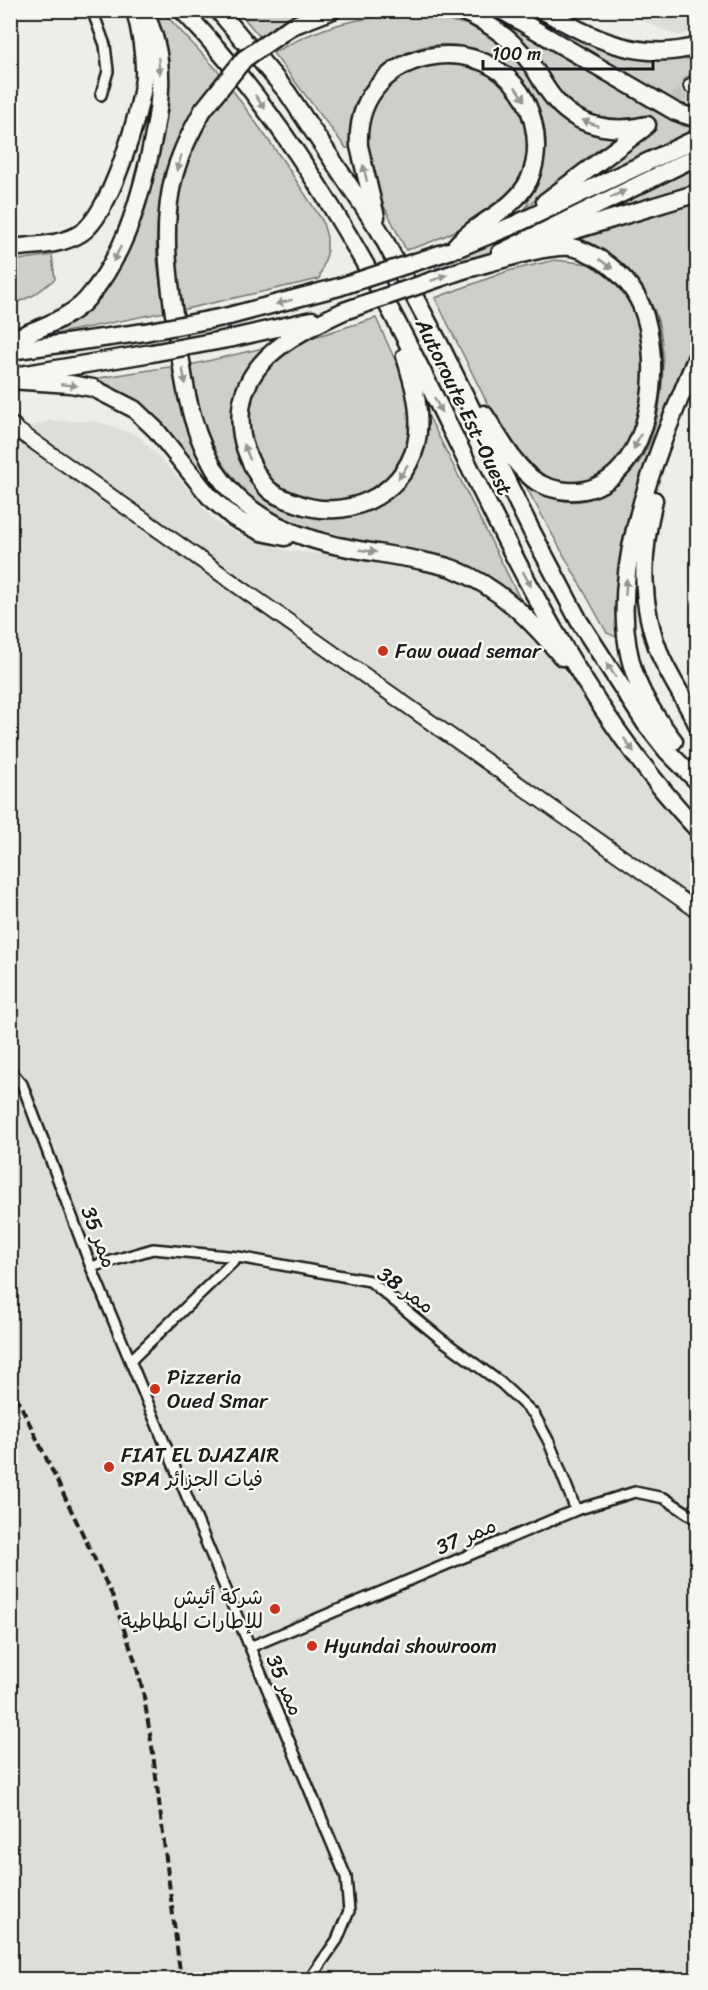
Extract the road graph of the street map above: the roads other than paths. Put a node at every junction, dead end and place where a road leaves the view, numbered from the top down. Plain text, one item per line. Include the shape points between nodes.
1 (92, 10) edge
2 (135, 10) edge
3 (143, 10) edge
4 (182, 10) edge
5 (218, 10) edge
6 (333, 10) edge
7 (458, 10) edge
8 (484, 10) edge
9 (542, 10) edge
10 (504, 13) edge
11 (698, 46) edge
12 (101, 95) dead end
13 (698, 119) edge
14 (698, 138) edge
15 (698, 156) edge
16 (698, 193) edge
17 (514, 225) junction
18 (379, 230) junction
19 (10, 248) edge
20 (509, 249) junction
21 (452, 250) junction
22 (463, 270) junction
23 (344, 311) junction
24 (393, 315) junction
25 (10, 340) edge
26 (440, 345) junction
27 (10, 351) edge
28 (698, 354) edge
29 (10, 379) edge
30 (677, 407) junction
31 (11, 426) edge
32 (333, 545) junction
33 (606, 713) junction
34 (698, 726) edge
35 (698, 773) edge
36 (698, 783) edge
37 (698, 830) edge
38 (698, 911) edge
39 (10, 1070) edge
40 (238, 1257) junction
41 (91, 1267) junction
42 (131, 1360) junction
43 (576, 1510) junction
44 (698, 1520) edge
45 (250, 1647) junction
46 (309, 1980) edge

1 - 12 street via 105,45 108,71
2 - 19 highway via 143,42 144,79 132,135 97,216 84,231 68,240
3 -> 25 highway via 157,44 161,95 128,233 113,263 86,301 59,319
4 -> 24 highway, Autoroute Est-Ouest via 247,82 318,186
5 - 18 highway, Autoroute Est-Ouest via 287,92
6 -> 32 highway, bridge via 292,26 244,59 203,110 180,156 170,195 167,254 184,380 199,438 210,463 231,491 262,519
17 -> 7 highway via 647,126 612,129 579,118 552,96 515,45 485,23
8 - 10 highway
9 - 11 highway via 584,33 626,48 673,51
10 - 13 highway via 676,112
14 - 17 highway
20 -> 15 highway
16 - 20 highway
17 - 21 highway
18 -> 21 highway via 359,146 360,122 368,100 393,73 416,60 442,54 469,57 492,66 517,88 532,118 537,148 531,174 518,196 506,209 467,233
18 - 26 highway, Autoroute Est-Ouest
20 - 22 highway
21 -> 27 highway, bridge via 339,287 229,316
23 -> 22 highway, bridge
22 -> 26 highway via 551,248 570,247 598,258 623,278 641,306 651,355 651,395 636,445 620,469 597,486 567,491 536,481 502,441
24 -> 23 highway via 418,400 419,423 412,456 396,482 381,495 362,504 321,509 284,499 268,489 243,444 240,408 250,378 260,363 303,330
23 - 29 highway, bridge via 233,338
24 -> 33 highway, Autoroute Est-Ouest via 500,531
36 -> 26 highway, Autoroute Est-Ouest via 645,723 579,621
28 - 30 highway
29 -> 32 highway via 93,388 134,409 156,430 208,496 234,518 261,532
30 - 34 highway via 647,530 644,590 658,650
35 -> 30 highway via 644,696 631,662 625,626 626,582 635,530
31 - 38 main road
32 -> 33 highway via 454,569 508,600 531,621
33 -> 37 highway, Autoroute Est-Ouest
39 - 41 street, ممر 35 via 22,1084
40 - 41 street, ممر 38 via 153,1249
40 - 42 street
40 - 43 street, ممر 38 via 370,1281 501,1383 534,1414
41 - 42 street, ممر 35
42 - 45 street, ممر 35
43 - 44 street, ممر 37 via 635,1492 664,1498
43 - 45 street, ممر 37
45 - 46 street, ممر 35 via 346,1877 349,1911 337,1940

